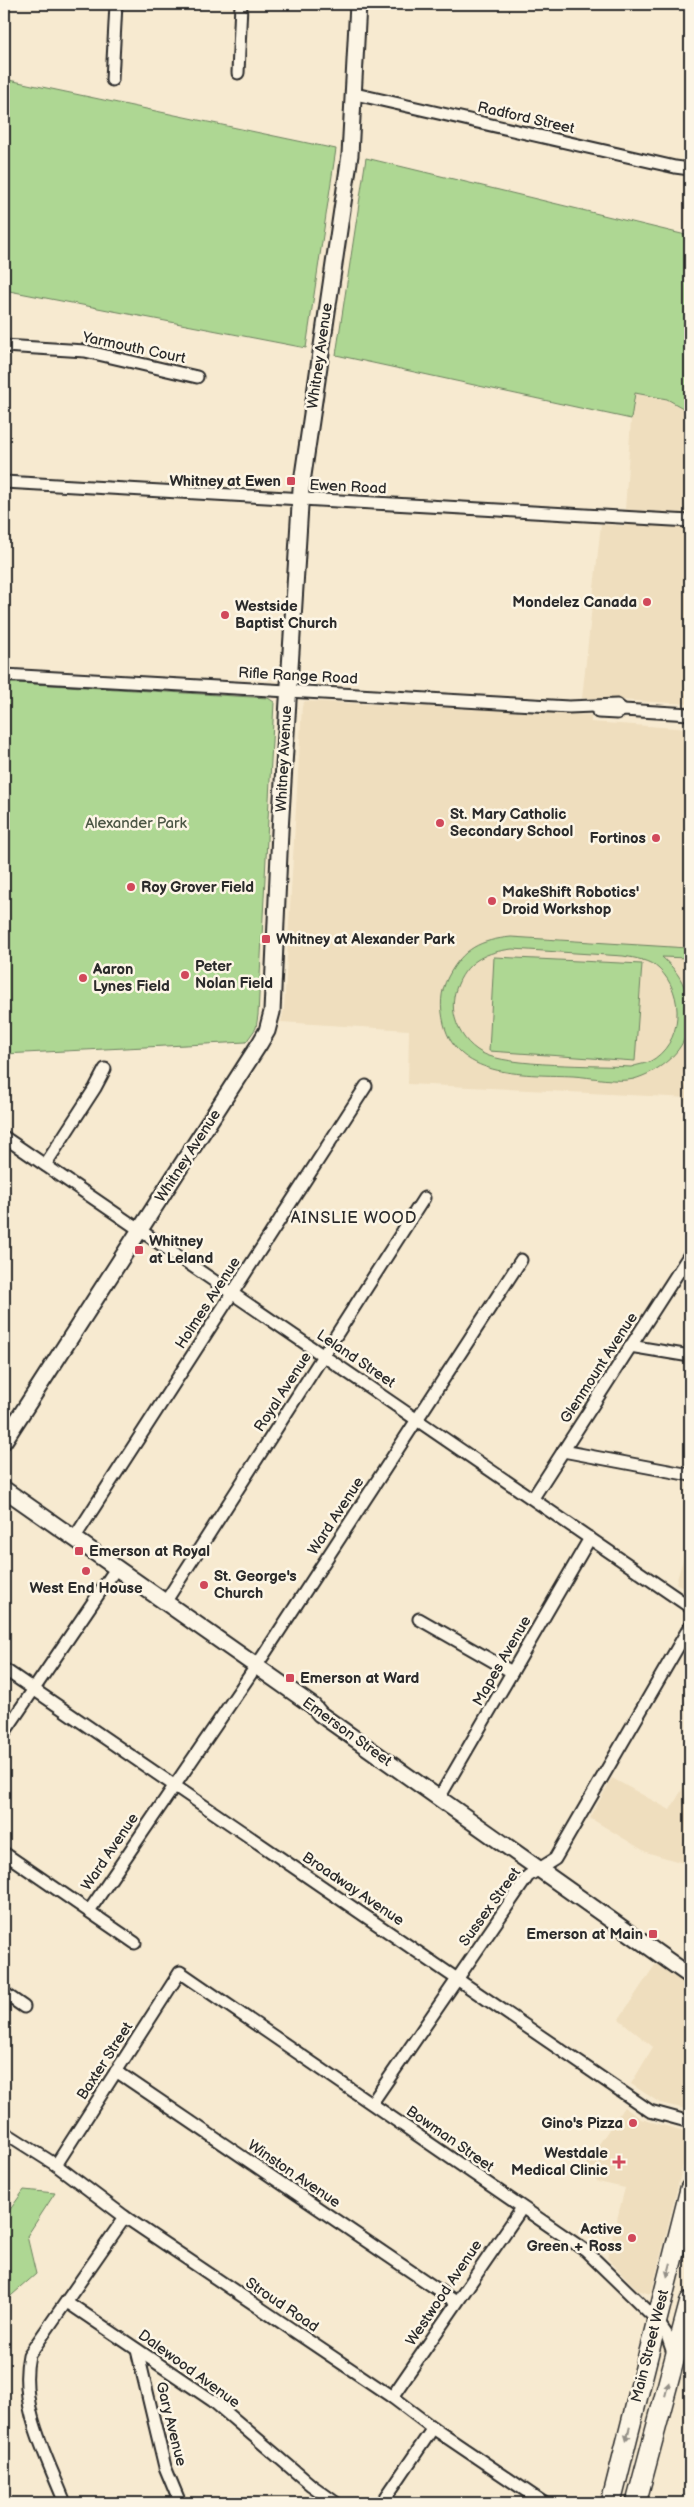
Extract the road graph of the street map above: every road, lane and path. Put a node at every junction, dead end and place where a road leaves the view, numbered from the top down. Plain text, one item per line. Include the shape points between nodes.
1 (116, 4) edge
2 (241, 4) edge
3 (358, 4) edge
4 (238, 73) dead end
5 (112, 80) dead end
6 (355, 94) junction
7 (690, 169) edge
8 (4, 346) edge
9 (197, 377) dead end
10 (4, 482) edge
11 (300, 499) junction
12 (690, 521) edge
13 (4, 675) edge
14 (288, 690) junction
15 (690, 714) edge
16 (105, 1069) dead end
17 (366, 1086) dead end
18 (4, 1137) edge
19 (45, 1165) junction
20 (424, 1198) dead end
21 (140, 1230) junction
22 (690, 1254) edge
23 (521, 1260) dead end
24 (232, 1293) junction
25 (630, 1346) junction
26 (324, 1356) junction
27 (690, 1356) edge
28 (416, 1419) junction
29 (4, 1441) edge
30 (563, 1451) junction
31 (690, 1475) edge
32 (4, 1489) edge
33 (533, 1498) junction
34 (75, 1537) junction
35 (590, 1538) junction
36 (117, 1567) junction
37 (166, 1601) junction
38 (690, 1607) edge
39 (419, 1619) dead end
40 (690, 1626) edge
41 (256, 1666) junction
42 (4, 1669) edge
43 (512, 1672) junction
44 (34, 1690) junction
45 (4, 1733) edge
46 (173, 1784) junction
47 (439, 1798) junction
48 (4, 1853) edge
49 (538, 1869) junction
50 (88, 1911) junction
51 (135, 1943) dead end
52 (180, 1972) joint
53 (690, 1976) edge
54 (458, 1978) junction
55 (4, 1994) edge
56 (24, 2007) dead end
57 (116, 2071) junction
58 (372, 2103) junction
59 (690, 2122) edge
60 (4, 2132) edge
61 (56, 2165) junction
62 (690, 2189) edge
63 (522, 2208) junction
64 (125, 2218) junction
65 (690, 2301) edge
66 (67, 2302) junction
67 (456, 2302) junction
68 (656, 2319) junction
69 (137, 2350) junction
70 (675, 2359) junction
71 (392, 2397) junction
72 (433, 2428) junction
73 (64, 2503) edge
74 (180, 2503) edge
75 (336, 2503) edge
76 (382, 2503) edge
77 (544, 2503) edge
78 (611, 2503) edge
79 (636, 2503) edge

1 - 5 street
2 - 4 street
3 - 6 street, Whitney Avenue
6 - 7 street, Radford Street
6 - 11 street, Whitney Avenue via 350,155
8 - 9 street, Yarmouth Court via 85,351
10 - 11 street, Ewen Road
11 - 12 street, Ewen Road
11 - 14 street, Whitney Avenue
13 - 14 street, Rifle Range Road
14 - 15 street, Rifle Range Road via 591,708 594,712 616,714 623,710
14 - 21 street, Whitney Avenue via 272,1012 267,1031
16 - 19 street
17 - 24 street, Holmes Avenue
18 - 19 street, Leland Street
19 - 21 street, Leland Street
20 - 26 street, Royal Avenue
21 - 24 street, Leland Street
21 - 29 street, Whitney Avenue
22 - 25 street, Glenmount Avenue
23 - 28 street, Ward Avenue
24 - 26 street, Leland Street
24 - 34 street, Holmes Avenue
25 - 27 street
25 - 30 street, Glenmount Avenue
26 - 28 street, Leland Street
26 - 37 street, Royal Avenue
28 - 33 street, Leland Street
28 - 41 street, Ward Avenue
30 - 31 street
30 - 33 street, Glenmount Avenue
32 - 34 street, Emerson Street
33 - 35 street, Leland Street
34 - 36 street, Emerson Street
35 - 38 street, Leland Street
35 - 43 street, Mapes Avenue
36 - 37 street, Emerson Street
36 - 44 street
37 - 41 street, Emerson Street
39 - 43 street
40 - 49 street, Sussex Street via 555,1859
41 - 46 street, Ward Avenue
41 - 47 street, Emerson Street
42 - 44 street, Broadway Avenue
43 - 47 street, Mapes Avenue
44 - 45 street
44 - 46 street, Broadway Avenue
46 - 50 street, Ward Avenue
46 - 54 street, Broadway Avenue
47 - 49 street, Emerson Street
48 - 50 street
49 - 53 street, Emerson Street
49 - 54 street, Sussex Street via 528,1876
50 - 51 street
52 - 57 street, Baxter Street
52 - 58 street, Bowman Street
54 - 58 street, Sussex Street
54 - 59 street, Broadway Avenue via 650,2111
55 - 56 street
57 - 61 street, Baxter Street
57 - 67 street, Winston Avenue
58 - 63 street, Bowman Street
60 - 61 street, Stroud Road
61 - 64 street, Stroud Road
62 -> 68 main road, Main Street West
63 - 67 street, Westwood Avenue
63 - 68 street, Bowman Street via 586,2251
64 - 66 street
64 - 71 street, Stroud Road
65 - 70 main road, Main Street West
66 - 69 street, Dalewood Avenue
66 - 73 street via 29,2355 26,2379 32,2417
67 - 71 street, Westwood Avenue
68 - 70 street, Bowman Street via 667,2334
68 -> 78 main road, Main Street West
69 - 74 street, Gary Avenue via 165,2468
69 - 75 street, Dalewood Avenue via 213,2401
79 -> 70 main road, Main Street West
71 - 72 street, Stroud Road
72 - 76 street
72 - 77 street, Stroud Road

